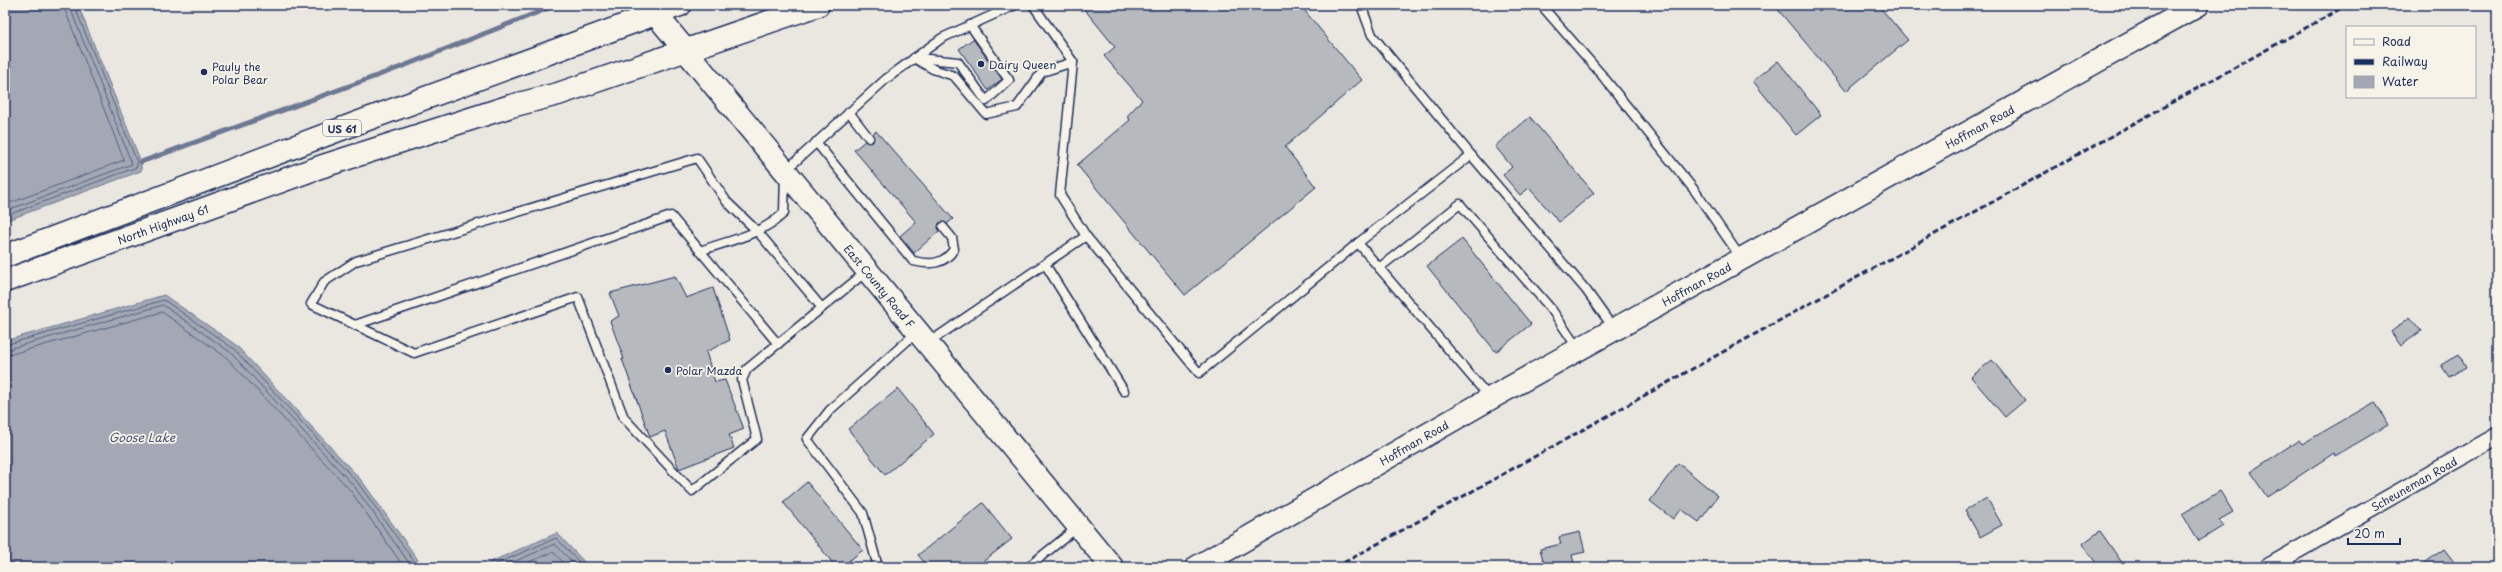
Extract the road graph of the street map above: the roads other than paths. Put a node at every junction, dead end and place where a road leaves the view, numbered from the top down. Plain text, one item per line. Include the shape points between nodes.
1 (680, 5) edge
2 (818, 5) edge
3 (1015, 5) edge
4 (1033, 5) edge
5 (1361, 5) edge
6 (1541, 5) edge
7 (2198, 5) edge
8 (652, 10) edge
9 (970, 25) junction
10 (686, 51) junction
11 (914, 58) junction
12 (1073, 62) junction
13 (849, 112) junction
14 (869, 138) dead end
15 (816, 142) junction
16 (1471, 155) junction
17 (785, 171) junction
18 (943, 227) dead end
19 (758, 232) junction
20 (1086, 236) junction
21 (1358, 243) junction
22 (700, 251) junction
23 (5, 256) edge
24 (1741, 259) junction
25 (1045, 264) junction
26 (1379, 268) junction
27 (867, 270) junction
28 (5, 281) edge
29 (822, 308) junction
30 (355, 325) junction
31 (1614, 330) junction
32 (923, 338) junction
33 (778, 344) junction
34 (1578, 350) junction
35 (1124, 391) dead end
36 (1491, 398) junction
37 (2497, 436) edge
38 (1078, 526) junction
39 (878, 567) edge
40 (1028, 567) edge
41 (1112, 567) edge
42 (1197, 567) edge
43 (2268, 567) edge

1 - 8 street, US 61
2 - 10 street, North Highway 61
3 - 9 lane
4 - 12 lane
5 - 16 lane via 1372,35
6 - 24 lane via 1601,74 1695,191
7 - 24 street, Hoffman Road
8 - 10 street, East County Road F
8 - 23 street, US 61
9 - 11 lane via 942,38
9 - 11 lane via 1009,80 986,102 958,62
10 - 17 street, East County Road F
10 - 28 street, North Highway 61 via 558,94 511,106 320,167
11 - 12 lane via 933,69 954,76 986,114 1017,107 1042,72
11 - 13 lane
12 - 20 lane via 1060,195
13 - 14 lane
13 - 15 lane
15 - 17 lane
15 - 18 lane via 913,261 931,265 948,258 954,249 952,238
16 - 21 lane
16 - 31 lane via 1586,290
17 - 19 lane via 784,213 771,225
17 - 27 street, East County Road F
19 - 22 lane
19 - 29 lane
19 - 30 lane via 727,202 697,158 356,261 324,282 311,304
20 - 21 lane via 1199,373
20 - 25 lane
21 - 26 lane
22 - 30 lane via 671,216
22 - 33 lane
24 - 31 street, Hoffman Road
25 - 32 lane
25 - 35 lane
26 - 34 lane via 1460,204 1552,310
26 - 36 lane
27 - 29 lane
27 - 32 street, East County Road F
29 - 33 lane
30 - 33 lane via 414,353 578,297 624,418 692,492 757,439 742,380 747,369
31 - 34 street, Hoffman Road
32 - 38 street, East County Road F
32 - 39 lane via 830,410 807,439 863,513
34 - 36 street, Hoffman Road
36 - 42 street, Hoffman Road
37 - 43 street, Scheuneman Road
38 - 40 lane
38 - 41 street, East County Road F

